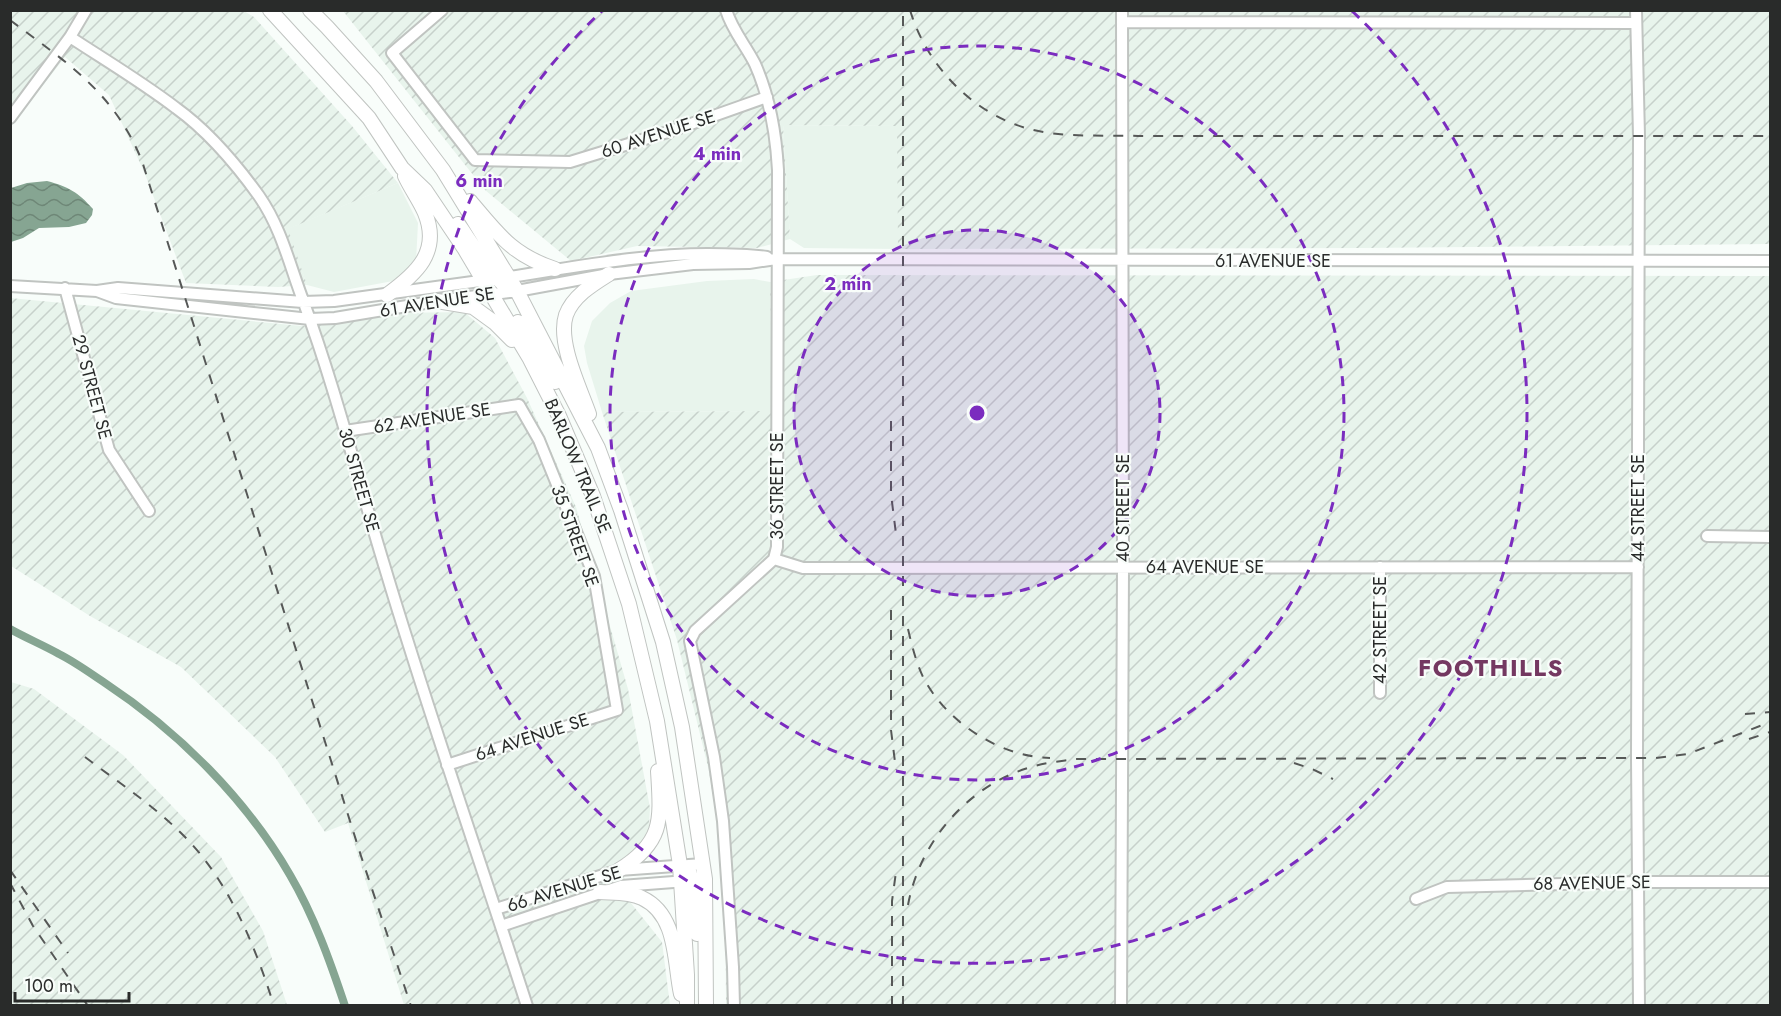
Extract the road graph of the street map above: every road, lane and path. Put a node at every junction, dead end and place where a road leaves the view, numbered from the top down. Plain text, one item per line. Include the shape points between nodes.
1 (86, 10) edge
2 (260, 10) edge
3 (270, 10) edge
4 (312, 10) edge
5 (442, 10) edge
6 (726, 10) edge
7 (1636, 10) edge
8 (1122, 16) edge
9 (1636, 23) junction
10 (286, 28) junction
11 (70, 37) junction
12 (767, 97) junction
13 (10, 118) edge
14 (402, 168) junction
15 (443, 170) junction
16 (776, 259) junction
17 (1122, 261) junction
18 (1770, 261) edge
19 (1639, 262) junction
20 (555, 269) junction
21 (609, 274) junction
22 (497, 278) junction
23 (10, 286) edge
24 (65, 288) junction
25 (97, 291) junction
26 (517, 291) junction
27 (495, 293) junction
28 (387, 294) junction
29 (437, 301) junction
30 (303, 302) junction
31 (310, 319) junction
32 (530, 359) junction
33 (519, 405) joint
34 (581, 413) junction
35 (345, 431) junction
36 (595, 442) junction
37 (148, 511) dead end
38 (1707, 536) dead end
39 (1770, 537) edge
40 (774, 559) junction
41 (1123, 567) junction
42 (1380, 567) junction
43 (1638, 567) junction
44 (1380, 693) dead end
45 (617, 710) joint
46 (657, 721) junction
47 (447, 765) junction
48 (703, 864) junction
49 (680, 865) junction
50 (619, 870) junction
51 (693, 880) junction
52 (1639, 882) junction
53 (1770, 882) edge
54 (600, 892) junction
55 (1416, 899) dead end
56 (496, 909) junction
57 (501, 926) junction
58 (527, 1005) edge
59 (685, 1005) edge
60 (706, 1005) edge
61 (734, 1005) edge
62 (1121, 1005) edge
63 (1639, 1005) edge

1 - 11 street
2 - 10 main road
3 - 10 main road, BARLOW TRAIL SE
4 - 15 main road, BARLOW TRAIL SE via 376,81
5 - 12 street, 60 AVENUE SE via 392,53 475,160 570,162
6 - 12 street, 36 STREET SE via 755,64
7 - 9 street, 44 STREET SE
8 - 9 street
8 - 17 street, 40 STREET SE
9 - 19 street, 44 STREET SE
10 - 14 main road, BARLOW TRAIL SE via 369,118
11 - 13 street
11 - 30 street, 30 STREET SE via 177,108 232,163 261,198 282,236
12 - 16 street, 36 STREET SE via 777,135
14 - 22 main road, BARLOW TRAIL SE via 425,190
14 - 28 main road via 425,213 430,244 417,271
15 - 20 main road via 503,239 520,254
15 - 22 main road, BARLOW TRAIL SE
16 - 17 street, 61 AVENUE SE
16 - 20 street, 61 AVENUE SE via 748,254 674,254
16 - 21 street, 61 AVENUE SE
16 - 40 street, 36 STREET SE
17 - 19 street, 61 AVENUE SE
17 - 41 street, 40 STREET SE
18 - 19 street, 61 AVENUE SE
19 - 43 street, 44 STREET SE
20 - 22 street, 61 AVENUE SE
21 - 26 street, 61 AVENUE SE
21 - 36 main road via 574,302 566,316 564,339 594,427
22 - 26 main road, BARLOW TRAIL SE
22 - 27 main road, BARLOW TRAIL SE
22 - 28 street, 61 AVENUE SE
23 - 24 street, 61 AVENUE SE
24 - 25 street, 61 AVENUE SE
24 - 37 street, 29 STREET SE via 109,450
25 - 30 street, 61 AVENUE SE via 118,288
25 - 31 street, 61 AVENUE SE via 116,298
26 - 27 street, 61 AVENUE SE
26 - 34 main road, BARLOW TRAIL SE
27 - 29 street, 61 AVENUE SE
27 - 32 main road, BARLOW TRAIL SE
27 - 34 main road via 566,401
28 - 30 street, 61 AVENUE SE
29 - 31 street, 61 AVENUE SE
29 - 32 main road via 473,307 495,323
30 - 31 street, 30 STREET SE
31 - 35 street, 30 STREET SE
32 - 46 main road, BARLOW TRAIL SE via 559,416 605,530 629,604
33 - 35 street, 62 AVENUE SE
33 - 45 street, 35 STREET SE via 539,440 594,576
34 - 36 main road, BARLOW TRAIL SE
35 - 47 street, 30 STREET SE
36 - 48 main road, BARLOW TRAIL SE via 663,642 682,727
38 - 39 street
40 - 41 street, 64 AVENUE SE via 803,568
40 - 61 street, 36 STREET SE via 695,631 690,641 723,821
41 - 42 street, 64 AVENUE SE
41 - 62 street, 40 STREET SE
42 - 43 street, 64 AVENUE SE
42 - 44 street, 42 STREET SE
43 - 52 street, 44 STREET SE
45 - 47 street, 64 AVENUE SE
46 - 49 main road, BARLOW TRAIL SE
46 - 50 main road via 660,802 654,837 642,854
47 - 56 street, 30 STREET SE
48 - 49 street, 66 AVENUE SE
48 - 51 main road, BARLOW TRAIL SE
49 - 50 street, 66 AVENUE SE
49 - 51 main road, BARLOW TRAIL SE
50 - 56 street, 66 AVENUE SE
51 - 54 street, 66 AVENUE SE via 621,886
51 - 59 main road, BARLOW TRAIL SE
51 - 60 main road, BARLOW TRAIL SE
52 - 53 street, 68 AVENUE SE
52 - 55 street, 68 AVENUE SE via 1447,886
52 - 63 street, 44 STREET SE
54 - 57 street, 66 AVENUE SE
54 - 59 main road via 641,897 661,915 675,948
56 - 57 street, 30 STREET SE
57 - 58 street, 30 STREET SE

